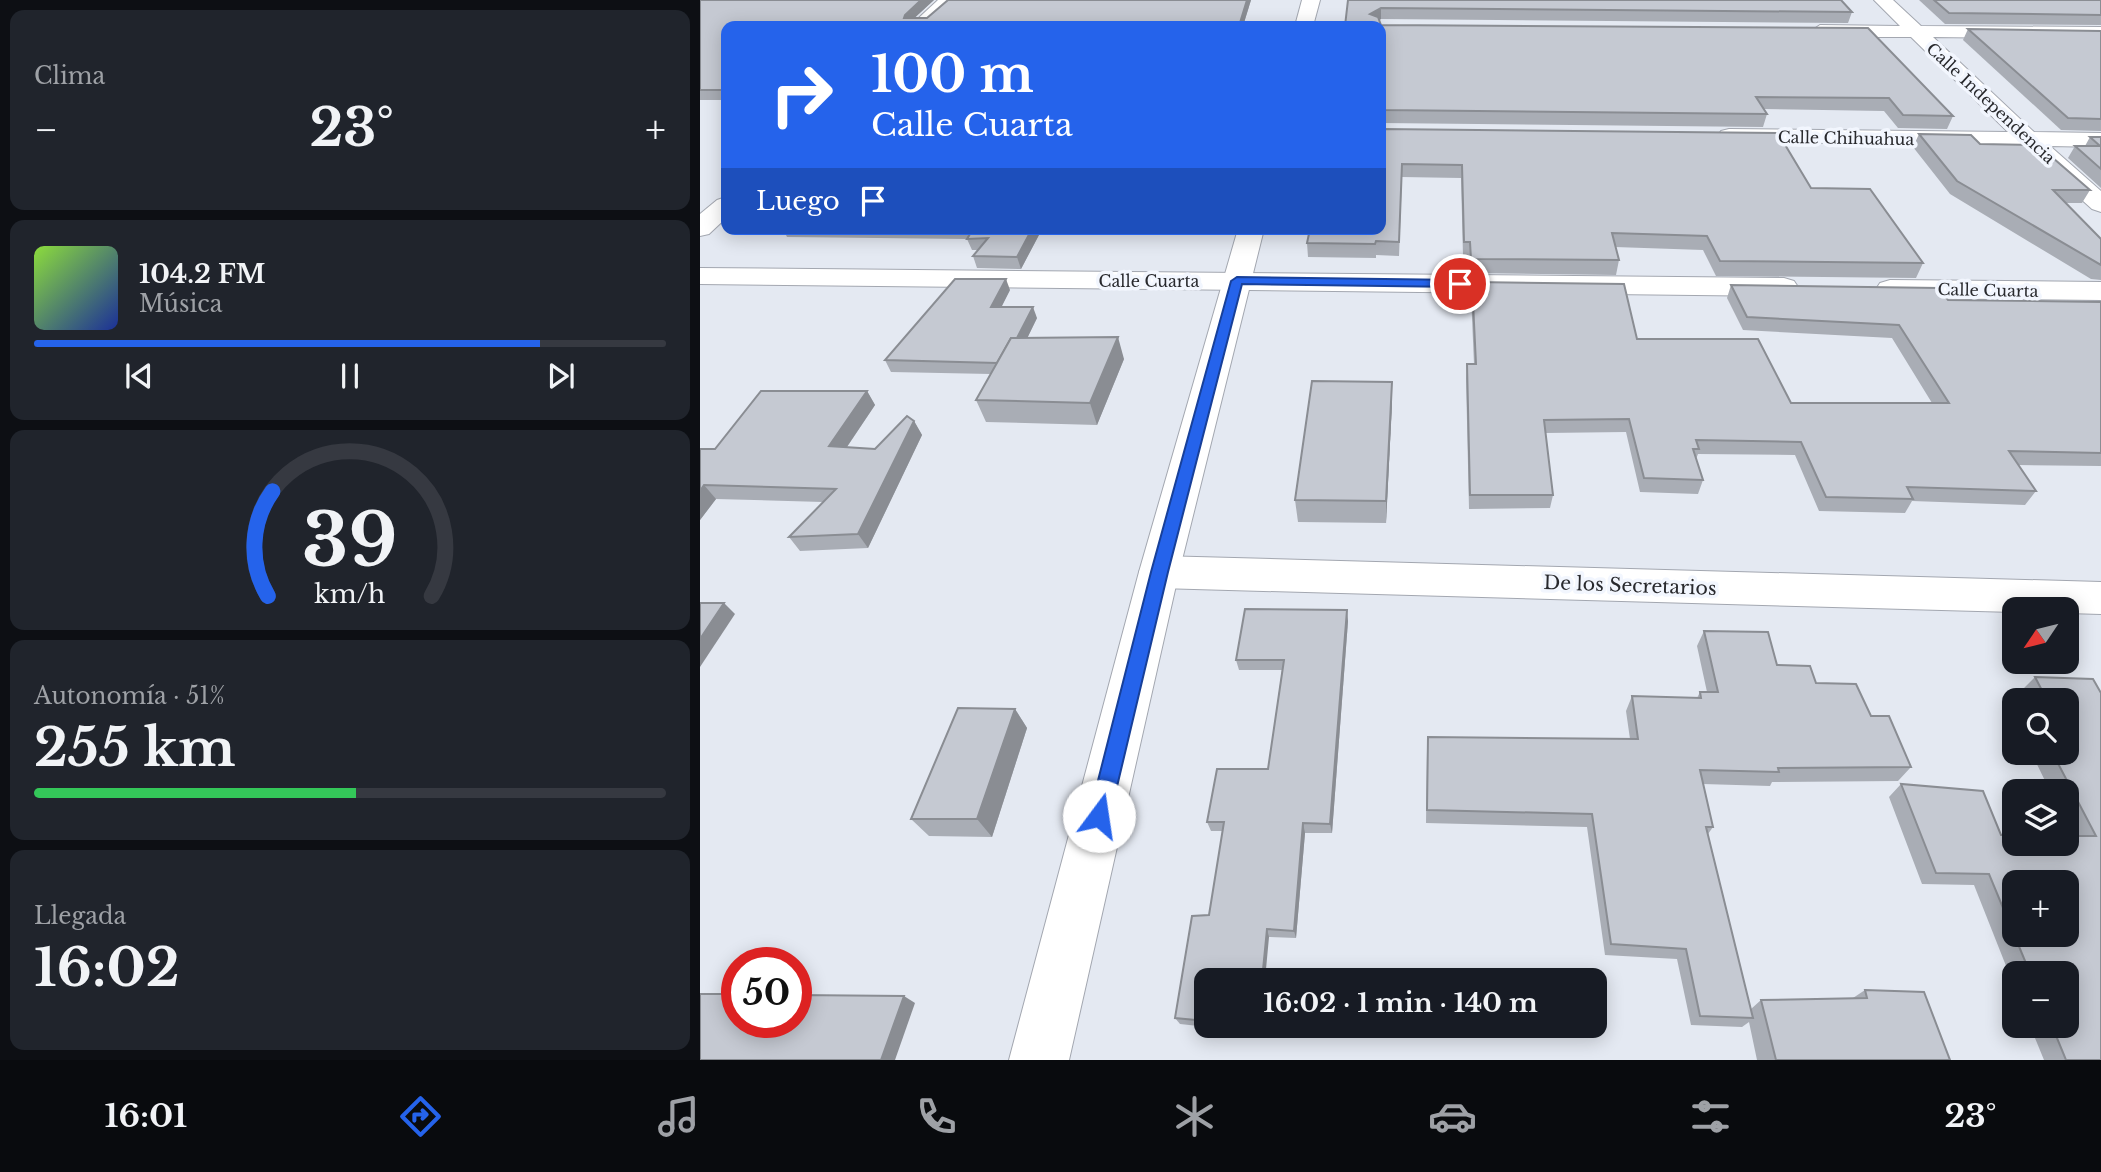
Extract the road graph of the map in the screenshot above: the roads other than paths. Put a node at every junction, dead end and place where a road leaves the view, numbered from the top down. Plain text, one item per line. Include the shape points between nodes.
1 (948, 0) edge
2 (1311, 0) edge
3 (1883, 0) edge
4 (925, 21) edge
5 (1305, 21) edge
6 (1807, 31) edge
7 (1917, 32) junction
8 (2101, 33) edge
9 (1712, 136) edge
10 (2029, 140) junction
11 (2101, 140) edge
12 (2101, 204) edge
13 (721, 209) edge
14 (700, 228) edge
15 (1249, 235) edge
16 (700, 276) edge
17 (1237, 281) junction
18 (1808, 288) edge
19 (1864, 288) edge
20 (2101, 291) edge
21 (1159, 572) junction
22 (2101, 598) edge
23 (1039, 1060) edge

1 - 4 street
2 - 5 street
3 - 7 street, Calle Independencia
6 - 7 street
7 - 8 street
7 - 10 street, Calle Independencia
9 - 10 street, Calle Chihuahua
10 - 11 street, Calle Chihuahua
10 - 12 street, Calle Independencia
13 - 14 street
15 - 17 street
16 - 17 street, Calle Cuarta
17 - 18 street, Calle Cuarta
17 - 21 street
19 - 20 street, Calle Cuarta
21 - 22 street, De los Secretarios
21 - 23 street

